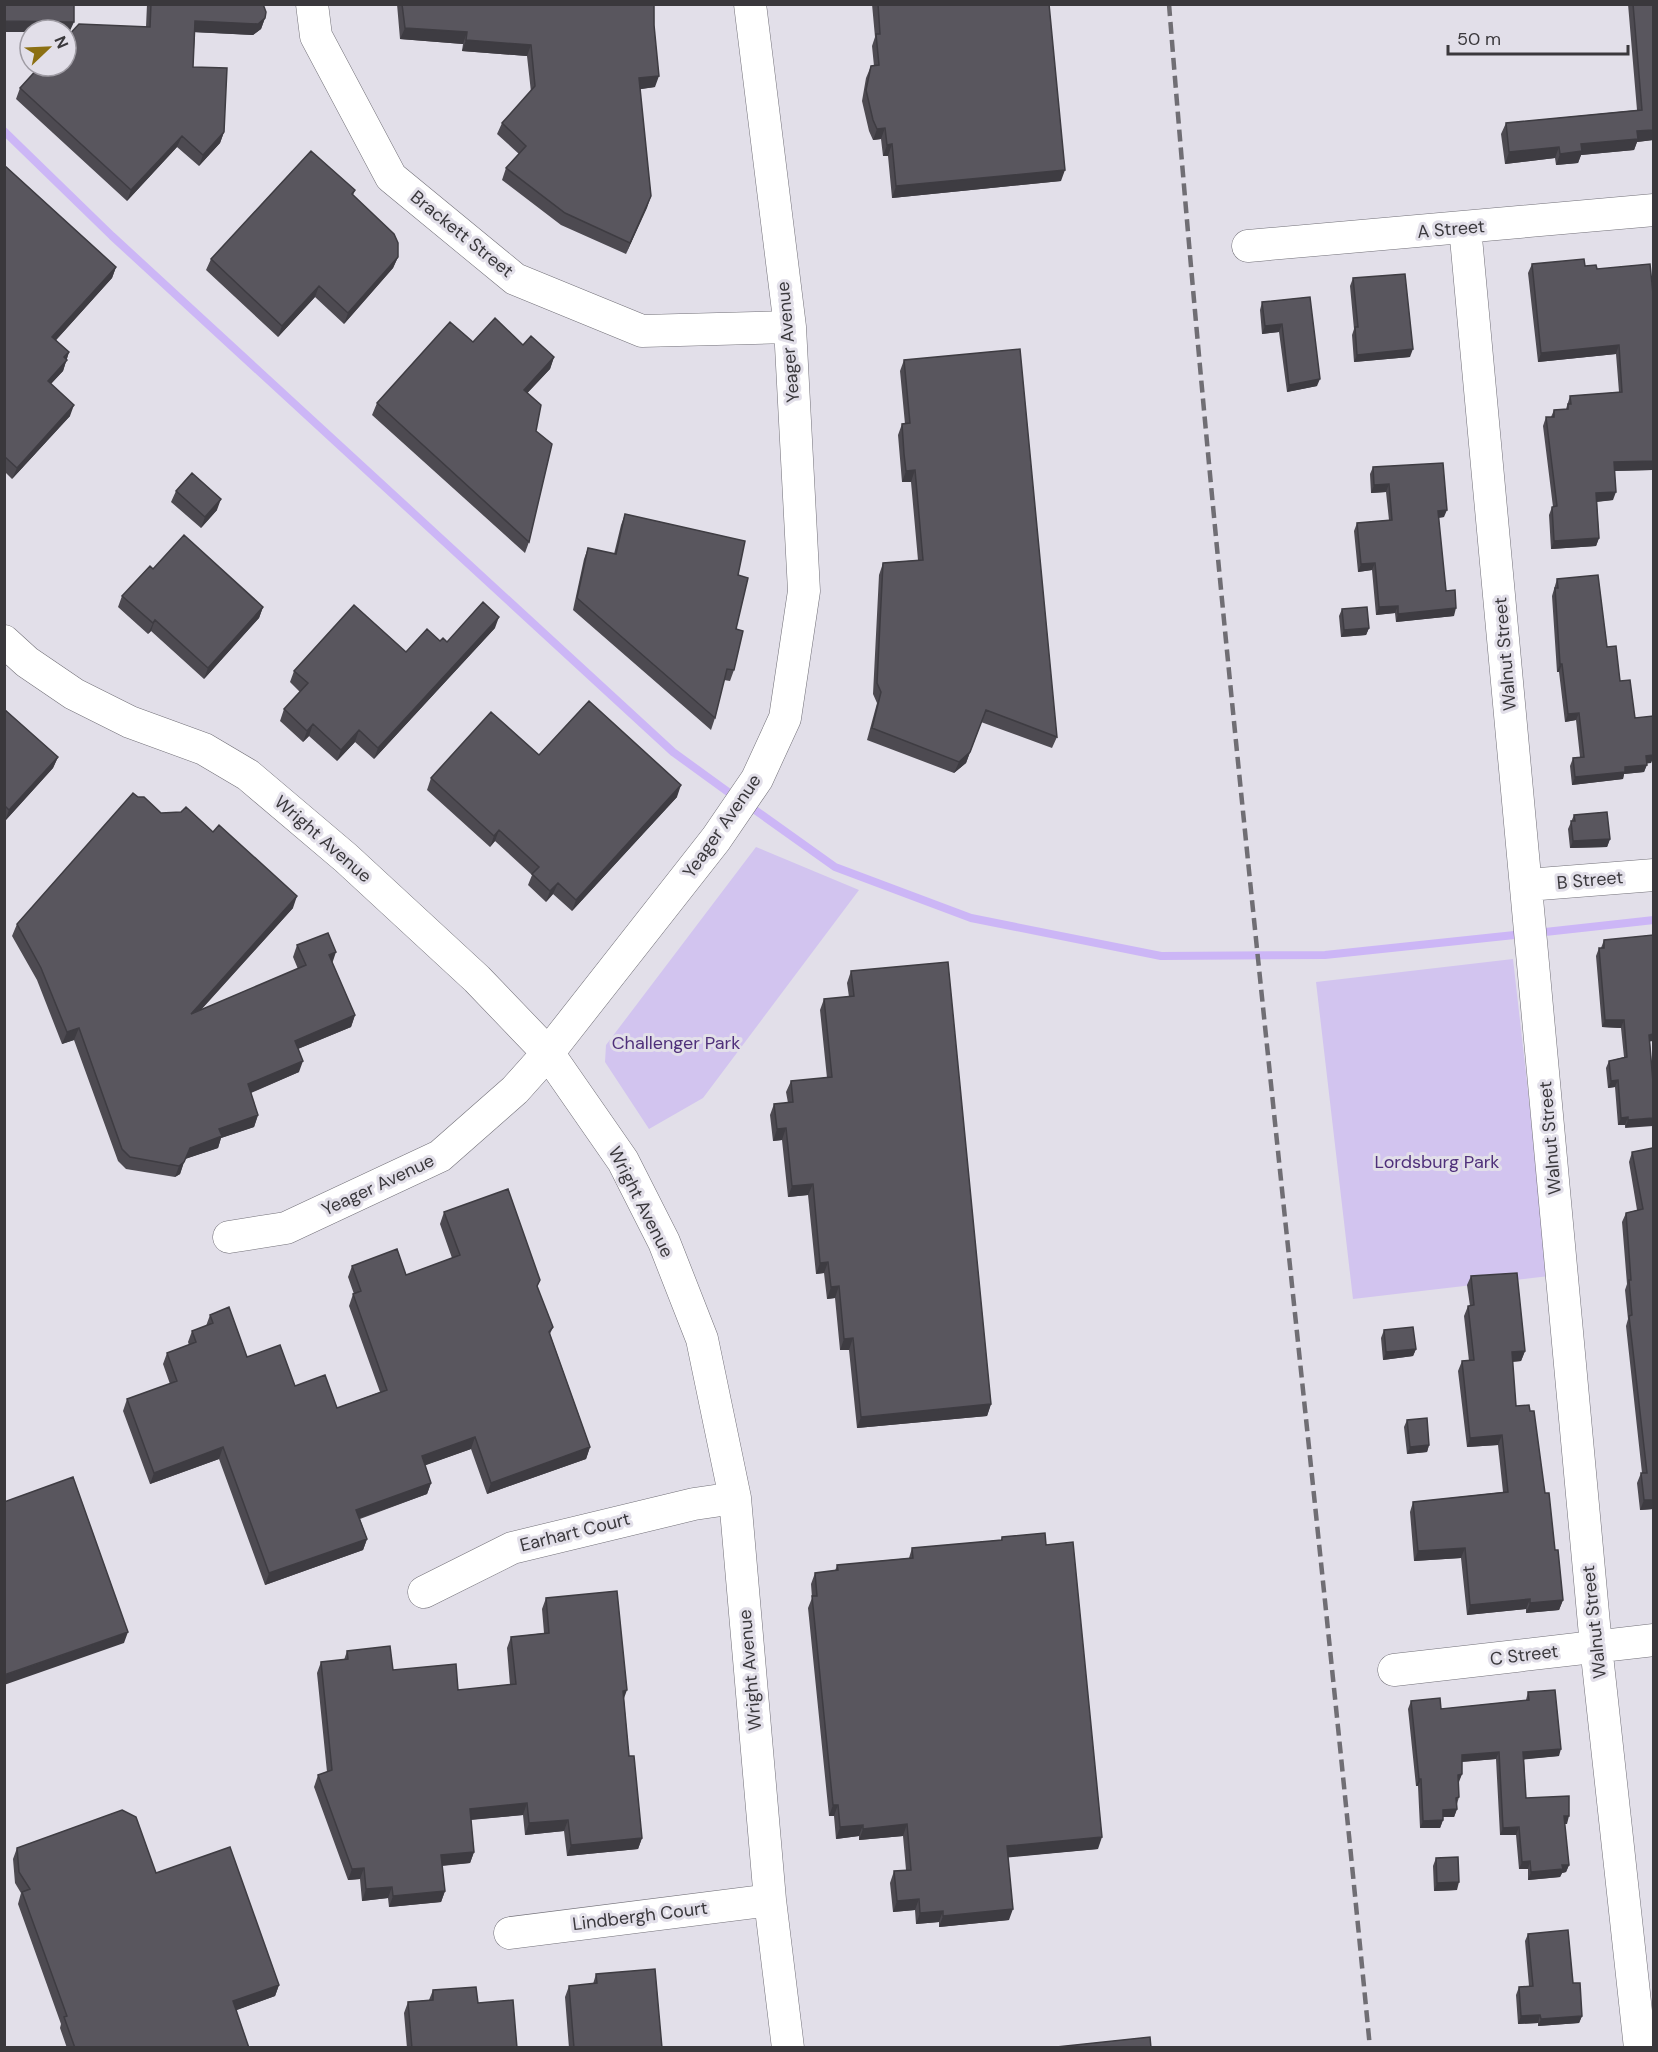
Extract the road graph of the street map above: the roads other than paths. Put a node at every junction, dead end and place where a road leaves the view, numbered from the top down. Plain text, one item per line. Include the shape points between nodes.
1 (312, 4) edge
2 (750, 4) edge
3 (1653, 210) edge
4 (1465, 228) junction
5 (1248, 246) dead end
6 (789, 327) junction
7 (4, 641) edge
8 (1653, 875) edge
9 (1528, 897) junction
10 (548, 1053) junction
11 (229, 1236) dead end
12 (735, 1498) junction
13 (424, 1592) dead end
14 (1653, 1640) edge
15 (1596, 1646) junction
16 (1394, 1670) dead end
17 (770, 1900) junction
18 (510, 1934) dead end
19 (788, 2048) edge
20 (1640, 2048) edge

1 - 6 street, Brackett Street via 316,36 391,177 515,279 642,331
2 - 6 street, Yeager Avenue
3 - 4 street, A Street
4 - 5 street, A Street
4 - 9 street, Walnut Street
6 - 10 street, Yeager Avenue via 804,591 785,718 757,779 725,825
7 - 10 street, Wright Avenue via 74,694 130,722 204,749 248,775 477,979
8 - 9 street, B Street
9 - 15 street, Walnut Street
10 - 11 street, Yeager Avenue via 515,1090 440,1156 286,1228
10 - 12 street, Wright Avenue via 623,1161 664,1242 702,1338
12 - 13 street, Earhart Court via 694,1504 512,1548
12 - 17 street, Wright Avenue
14 - 15 street, C Street
15 - 16 street, C Street
15 - 20 street, Walnut Street
17 - 18 street, Lindbergh Court
17 - 19 street, Wright Avenue

